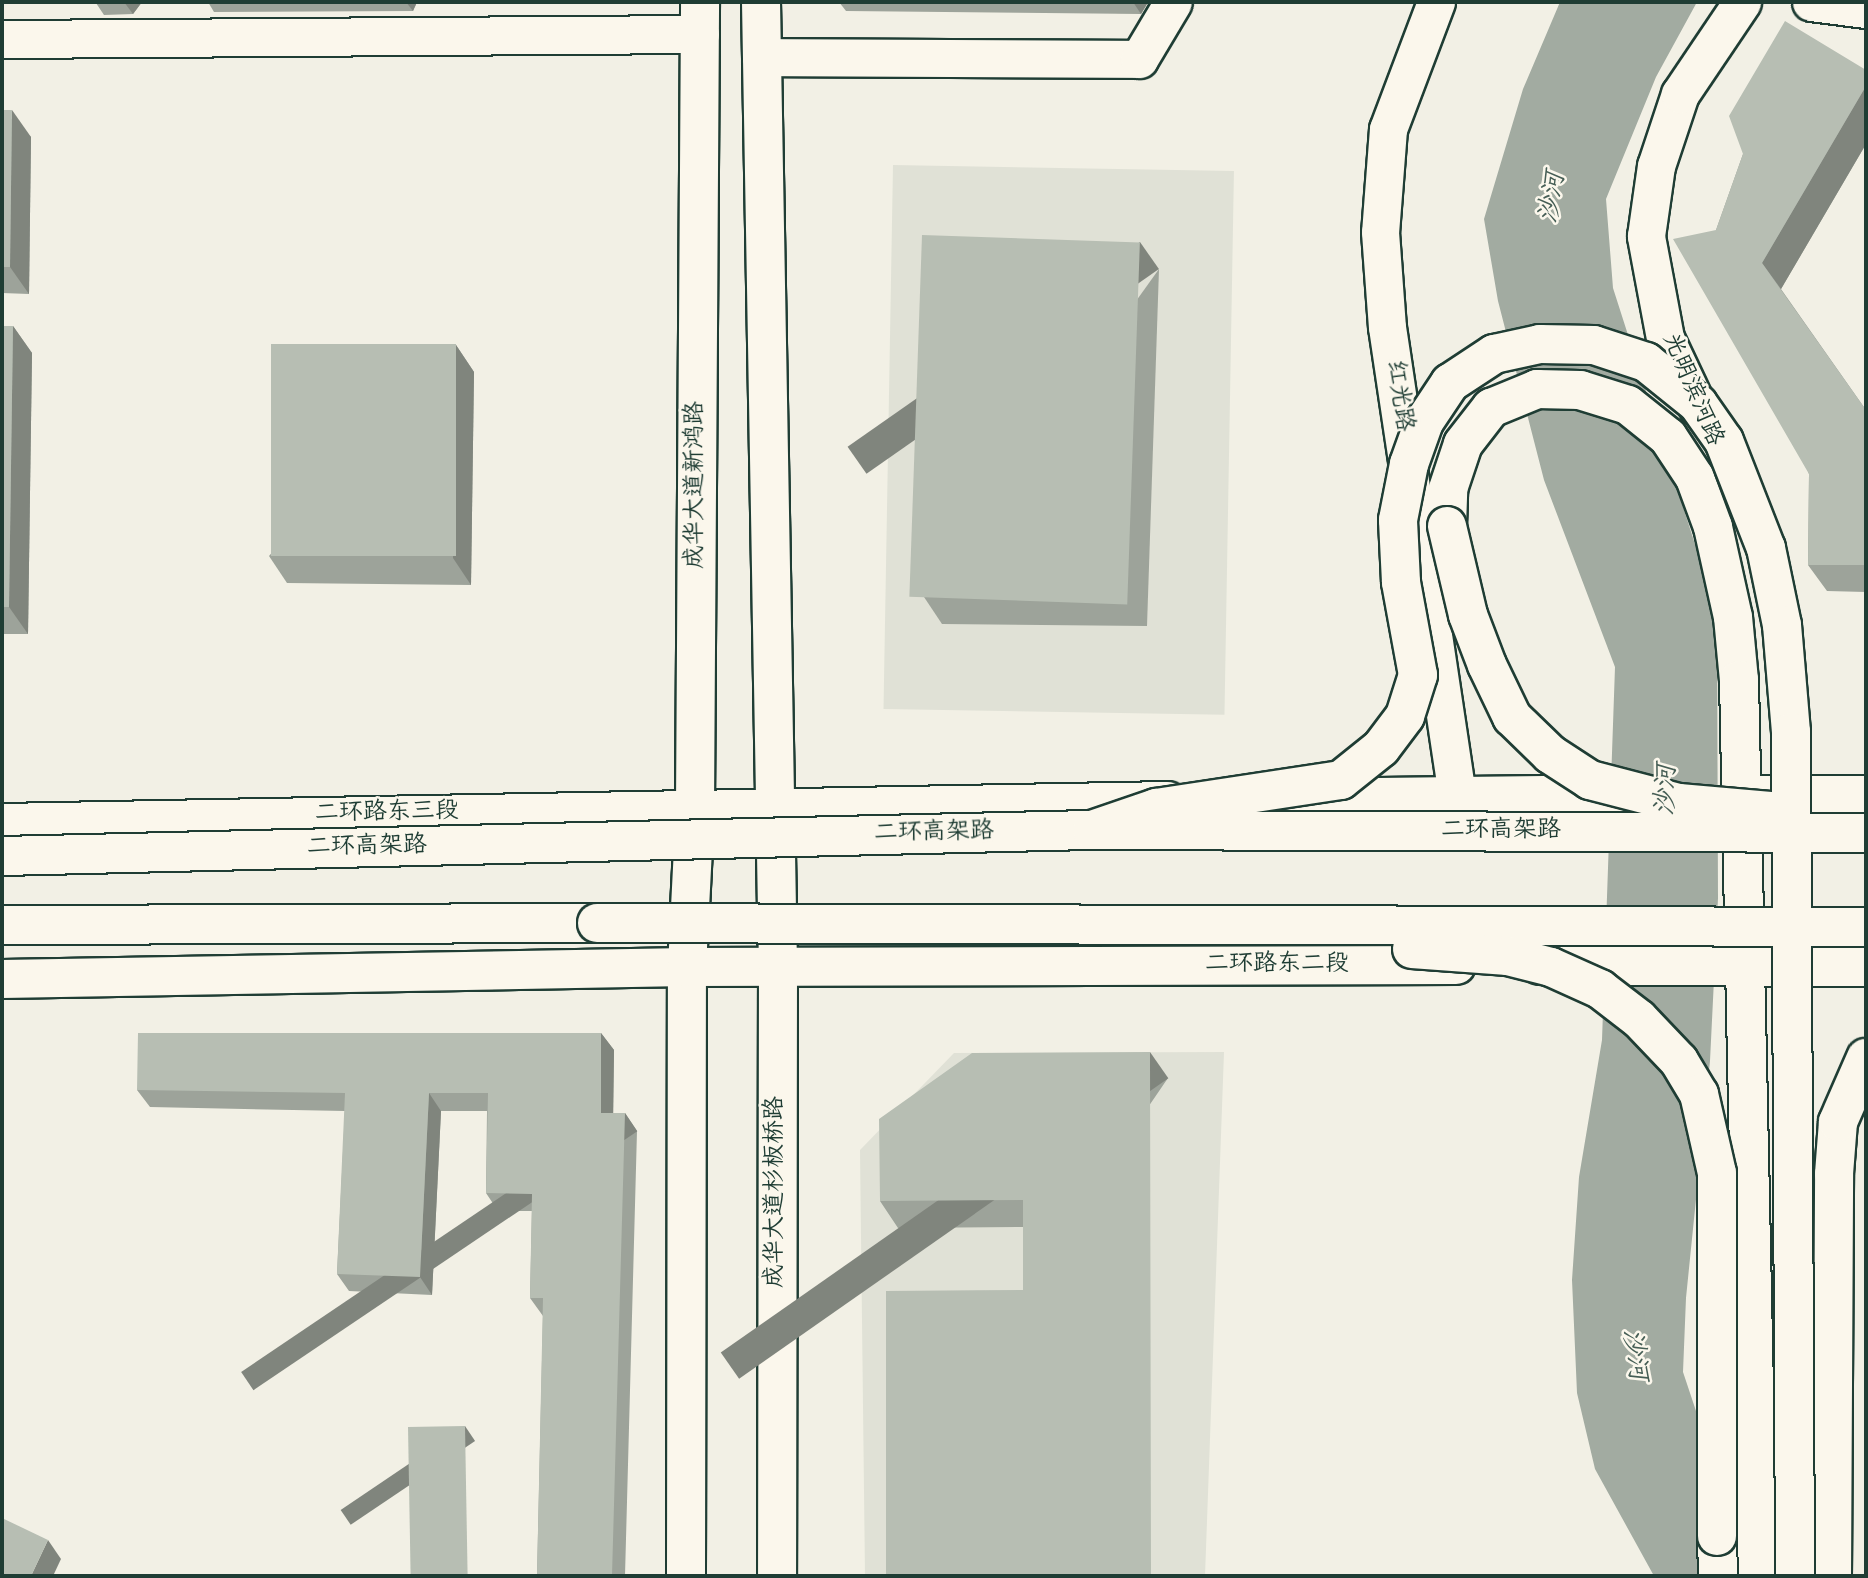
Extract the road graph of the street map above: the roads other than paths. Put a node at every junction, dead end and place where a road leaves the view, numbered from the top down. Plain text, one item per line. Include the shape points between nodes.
1 (761, 2) edge
2 (1173, 2) edge
3 (1436, 2) edge
4 (1742, 2) edge
5 (1811, 2) edge
6 (1866, 9) edge
7 (700, 18) edge
8 (2, 39) edge
9 (761, 57) junction
10 (1457, 795) junction
11 (1773, 795) junction
12 (1866, 795) edge
13 (695, 807) junction
14 (771, 808) junction
15 (2, 823) edge
16 (1092, 830) junction
17 (1866, 832) edge
18 (2, 856) edge
19 (2, 925) edge
20 (1283, 926) junction
21 (1866, 927) edge
22 (687, 967) junction
23 (1866, 967) edge
24 (778, 970) junction
25 (2, 979) edge
26 (1866, 1058) edge
27 (685, 1576) edge
28 (777, 1576) edge
29 (1718, 1576) edge
30 (1758, 1576) edge
31 (1794, 1576) edge
32 (1832, 1576) edge

1 - 9 main road
2 - 9 street via 1139,59
3 - 10 street, 红光路 via 1388,129 1380,232 1387,327
4 - 11 street, 光明滨河路 via 1680,94 1656,166 1646,236 1665,338 1752,538 1772,624
5 - 6 street
7 - 8 street
7 - 13 main road, 成华大道新鸿路
9 - 14 main road
10 - 11 main road, bridge
10 - 14 main road
11 - 12 main road
13 - 14 main road, 二环路东三段
13 - 15 main road, 二环路东三段
13 - 22 main road, 成华大道新鸿路
14 - 24 main road, 成华大道杉板桥路
16 - 17 main road, 二环高架路, bridge
16 - 18 main road, 二环高架路, bridge
16 - 31 main road, bridge via 1156,808 1341,780 1381,748 1405,716 1418,675 1401,582 1398,520 1409,464 1424,422 1450,383 1494,355 1540,344 1594,345 1646,362 1698,404 1724,441 1766,548 1782,625 1790,719
17 - 30 main road, bridge via 1759,807 1745,807 1732,806 1706,804 1679,803 1590,780 1550,754 1512,717 1468,614 1447,526 1448,489 1463,444 1491,408 1537,389 1580,390 1628,405 1668,438 1695,478 1723,566 1740,707 1741,804 1742,818
19 - 20 main road, bridge via 1107,922
20 - 21 main road, bridge
20 - 29 main road, bridge via 1421,950 1508,956 1551,967 1600,989 1639,1019 1679,1061 1699,1094 1717,1173
22 - 24 main road, 二环路东二段
22 - 25 main road
22 - 27 main road
23 - 24 main road, 二环路东二段 via 1567,964
24 - 28 main road, 成华大道杉板桥路
26 - 32 main road via 1838,1122 1834,1174

